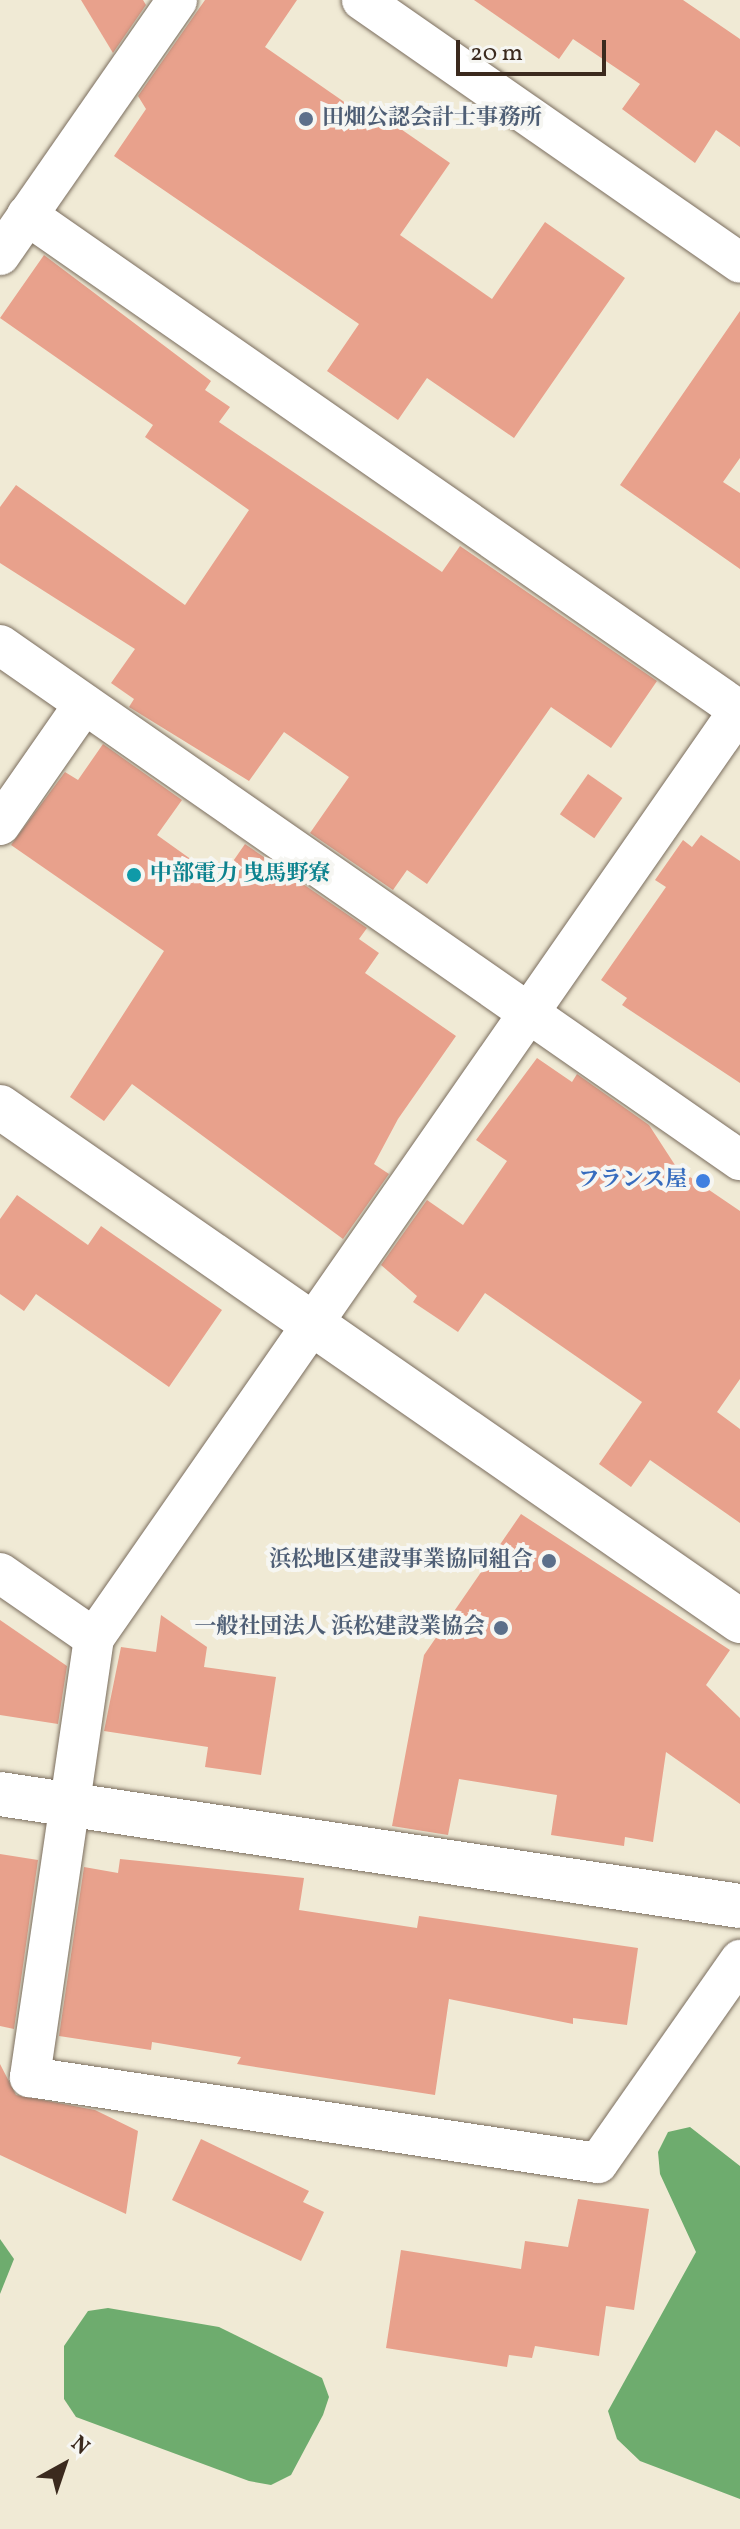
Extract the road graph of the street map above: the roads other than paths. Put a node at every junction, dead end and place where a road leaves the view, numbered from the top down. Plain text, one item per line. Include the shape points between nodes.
1 (177, 0) edge
2 (362, 0) edge
3 (27, 215) junction
4 (0, 255) edge
5 (740, 263) edge
6 (0, 645) edge
7 (84, 704) junction
8 (740, 710) edge
9 (0, 825) edge
10 (529, 1013) junction
11 (0, 1107) edge
12 (740, 1160) edge
13 (313, 1324) junction
14 (0, 1573) edge
15 (740, 1621) edge
16 (94, 1638) junction
17 (0, 1794) edge
18 (70, 1804) junction
19 (740, 1906) edge
20 (740, 1960) edge

1 - 3 street
2 - 5 street
3 - 4 street
3 - 8 street
6 - 7 street
7 - 9 street
7 - 10 street
8 - 10 street
10 - 12 street
10 - 13 street
11 - 13 street
13 - 15 street
13 - 16 street
14 - 16 street
16 - 18 street
17 - 18 street
18 - 19 street
18 - 20 street via 30,2077 598,2163

